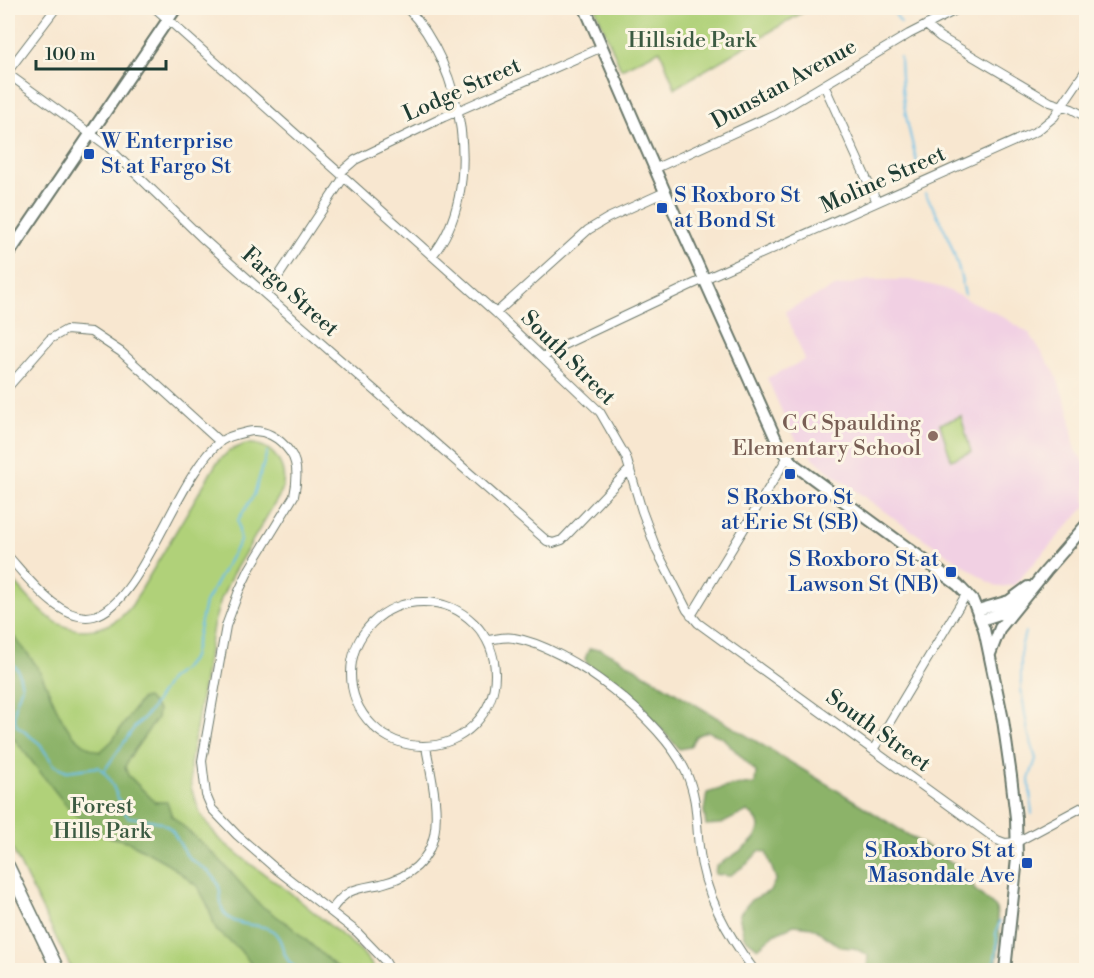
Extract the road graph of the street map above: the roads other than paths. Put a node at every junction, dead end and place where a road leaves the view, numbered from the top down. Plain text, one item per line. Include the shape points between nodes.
1 (56, 8) edge
2 (155, 8) edge
3 (176, 8) edge
4 (407, 8) edge
5 (585, 8) edge
6 (960, 8) edge
7 (168, 19) junction
8 (926, 25) junction
9 (602, 47) junction
10 (1086, 70) edge
11 (8, 73) edge
12 (824, 85) junction
13 (1062, 105) junction
14 (457, 112) junction
15 (1086, 117) edge
16 (91, 133) junction
17 (654, 169) junction
18 (342, 175) junction
19 (664, 192) junction
20 (877, 202) junction
21 (8, 255) edge
22 (432, 256) junction
23 (704, 279) junction
24 (266, 295) junction
25 (496, 313) junction
26 (544, 357) junction
27 (8, 387) edge
28 (220, 442) junction
29 (787, 458) junction
30 (630, 469) junction
31 (1086, 525) edge
32 (8, 556) edge
33 (1046, 571) junction
34 (967, 593) junction
35 (1016, 609) junction
36 (692, 615) junction
37 (980, 615) junction
38 (487, 640) junction
39 (990, 654) junction
40 (426, 747) junction
41 (873, 750) junction
42 (1086, 805) edge
43 (1017, 842) junction
44 (8, 866) edge
45 (331, 911) junction
46 (58, 970) edge
47 (390, 970) edge
48 (754, 970) edge
49 (1005, 970) edge

1 - 11 street
2 - 7 street, South Street
3 - 7 street
4 - 14 street via 435,47
5 - 9 street
6 - 8 street, Dunstan Avenue
7 - 16 street
7 - 18 street, South Street
8 - 12 street, Dunstan Avenue
8 - 13 street via 1041,97
9 - 14 street, Lodge Street
9 - 17 street
10 - 13 street, Moline Street
11 - 16 street, Fargo Street
12 - 17 street, Dunstan Avenue via 751,126
12 - 20 street
13 - 15 street
13 - 20 street, Moline Street via 1037,131
14 - 18 street, Lodge Street via 355,160
14 - 22 street via 462,179 453,217
16 - 21 street
16 - 24 street, Fargo Street
17 - 19 street
18 - 22 street, South Street
18 - 24 street
19 - 23 street
19 - 25 street via 588,230
20 - 23 street, Moline Street
22 - 25 street, South Street
23 - 26 street, Moline Street
23 - 29 street
24 - 30 street, Fargo Street via 547,541 562,540
25 - 26 street, South Street
26 - 30 street, South Street via 600,412
27 - 28 street via 50,339 66,330 91,332 121,352
28 - 32 street via 197,469 132,582 118,602 104,613 82,617 68,613
28 - 45 street via 254,430 270,434 290,451 296,466 296,483 289,506 250,568 226,626 202,761 206,795 212,809 237,835
29 - 34 street
29 - 36 street
30 - 36 street, South Street via 651,538
31 - 33 street
33 - 35 street
33 - 37 street via 1011,599
34 - 37 street
34 - 41 street
35 - 37 street
35 - 39 street via 1000,628
36 - 41 street, South Street via 710,633
37 - 39 street
38 - 40 street via 495,664 495,680 486,711 463,735
38 - 40 street via 476,624 459,612 441,604 421,602 400,606 381,616 359,640 352,661 351,683 356,704 376,730 394,741
38 - 48 street via 513,637 562,657 620,696 664,738 680,760 696,798 699,848 715,906
39 - 43 street via 1003,720
40 - 45 street via 437,808 437,826 430,847 412,871 397,879 350,891
41 - 43 street, South Street via 989,836 1005,843
42 - 43 street
43 - 49 street
44 - 46 main road
45 - 47 street via 372,947

